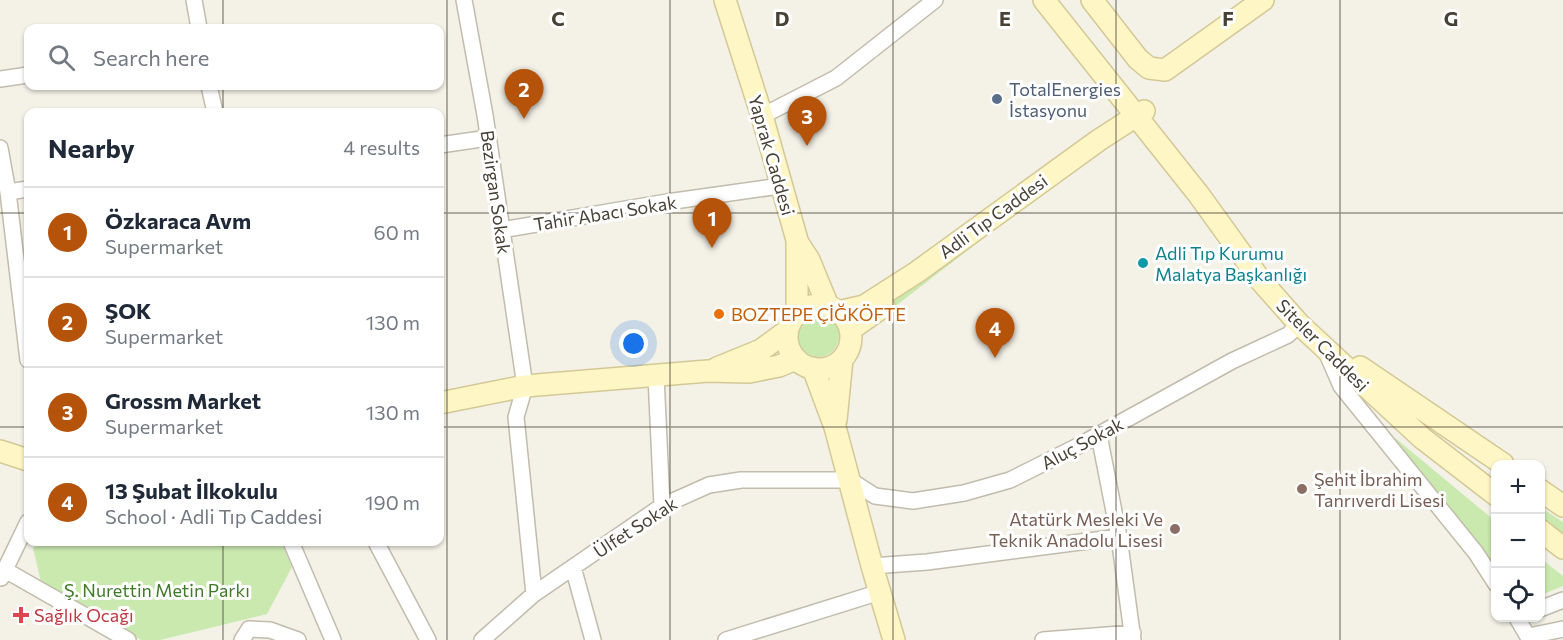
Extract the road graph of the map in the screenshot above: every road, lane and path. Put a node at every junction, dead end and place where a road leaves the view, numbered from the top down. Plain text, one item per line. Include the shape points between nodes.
1 (194, 0) edge
2 (464, 0) edge
3 (724, 0) edge
4 (935, 0) edge
5 (1044, 0) edge
6 (1063, 0) edge
7 (1092, 0) edge
8 (1263, 0) edge
9 (198, 24) edge
10 (24, 76) edge
11 (0, 79) edge
12 (210, 90) edge
13 (214, 108) edge
14 (762, 116) junction
15 (1143, 117) junction
16 (488, 138) junction
17 (444, 145) edge
18 (0, 148) edge
19 (780, 186) junction
20 (24, 190) edge
21 (8, 192) junction
22 (502, 230) junction
23 (797, 240) junction
24 (24, 304) edge
25 (833, 309) junction
26 (792, 322) junction
27 (1299, 324) junction
28 (850, 330) junction
29 (1326, 351) junction
30 (842, 359) junction
31 (805, 364) junction
32 (708, 371) junction
33 (656, 376) junction
34 (525, 386) junction
35 (444, 402) edge
36 (835, 427) junction
37 (1099, 435) junction
38 (0, 451) edge
39 (24, 459) edge
40 (1496, 460) edge
41 (850, 480) junction
42 (1491, 491) edge
43 (1545, 493) edge
44 (662, 506) junction
45 (1563, 506) edge
46 (24, 530) edge
47 (1545, 534) edge
48 (1119, 537) junction
49 (293, 546) edge
50 (378, 546) edge
51 (1563, 548) edge
52 (872, 566) junction
53 (573, 567) junction
54 (2, 575) edge
55 (1491, 576) edge
56 (880, 592) junction
57 (534, 594) junction
58 (1563, 600) edge
59 (1545, 607) edge
60 (1520, 622) edge
61 (1563, 629) edge
62 (1133, 637) edge
63 (1529, 638) edge
64 (128, 640) edge
65 (242, 640) edge
66 (298, 640) edge
67 (333, 640) edge
68 (428, 640) edge
69 (482, 640) edge
70 (593, 640) edge
71 (726, 640) edge
72 (894, 640) edge
73 (1043, 640) edge

1 - 9 street
2 - 16 street, Bezirgan Sokak
3 - 14 street, Yaprak Caddesi
4 - 14 street via 836,78
5 - 15 street, Siteler Caddesi
6 - 15 street, Siteler Caddesi
7 - 8 street via 1138,59 1149,68 1165,70
10 - 11 street
12 - 13 street
14 - 19 street, Yaprak Caddesi
15 - 25 street, Adli Tıp Caddesi via 1099,140 864,306
15 - 27 street, Siteler Caddesi via 1261,281
15 - 28 street, Adli Tıp Caddesi
15 - 40 street, Siteler Caddesi via 1281,291 1352,362
16 - 17 street
16 - 22 street, Bezirgan Sokak
18 - 21 street
19 - 22 street, Tahir Abacı Sokak
19 - 23 street, Yaprak Caddesi
20 - 21 street
21 - 24 street
22 - 34 street, Bezirgan Sokak
23 - 25 street
23 - 26 street, Yaprak Caddesi
25 - 26 street, Adli Tıp Caddesi via 817,305 807,308
25 - 28 street via 846,320
26 - 31 street via 787,341 790,351
26 - 32 street, Adli Tıp Caddesi via 761,350
27 - 29 street, Siteler Caddesi
27 - 37 street, Aluç Sokak via 1288,335 1232,361
28 - 30 street via 848,351
29 - 42 street, Siteler Caddesi via 1422,438
29 - 55 street via 1341,386
30 - 31 street, Adli Tıp Caddesi via 824,369
30 - 36 street
31 - 32 street, Adli Tıp Caddesi via 749,372
31 - 36 street
32 - 33 street, Adli Tıp Caddesi
33 - 34 street, Adli Tıp Caddesi
33 - 44 street
34 - 35 street, Adli Tıp Caddesi
34 - 57 street via 516,417
36 - 41 street
37 - 41 street, Aluç Sokak via 1010,480 964,493 903,500 875,496
37 - 48 street
38 - 39 street
41 - 44 street, Ülfet Sokak via 741,480 709,485
41 - 52 street
43 - 45 street
44 - 53 street, Ülfet Sokak
46 - 54 street
47 - 51 street
48 - 52 street
48 - 62 street
49 - 67 street
50 - 68 street
52 - 56 street
53 - 57 street, Ülfet Sokak
53 - 70 street
54 - 64 street
56 - 71 street
56 - 72 street
57 - 69 street, Ülfet Sokak
58 - 59 street
60 - 63 street
61 - 63 street
62 - 73 street
65 - 66 street via 249,629 270,630

